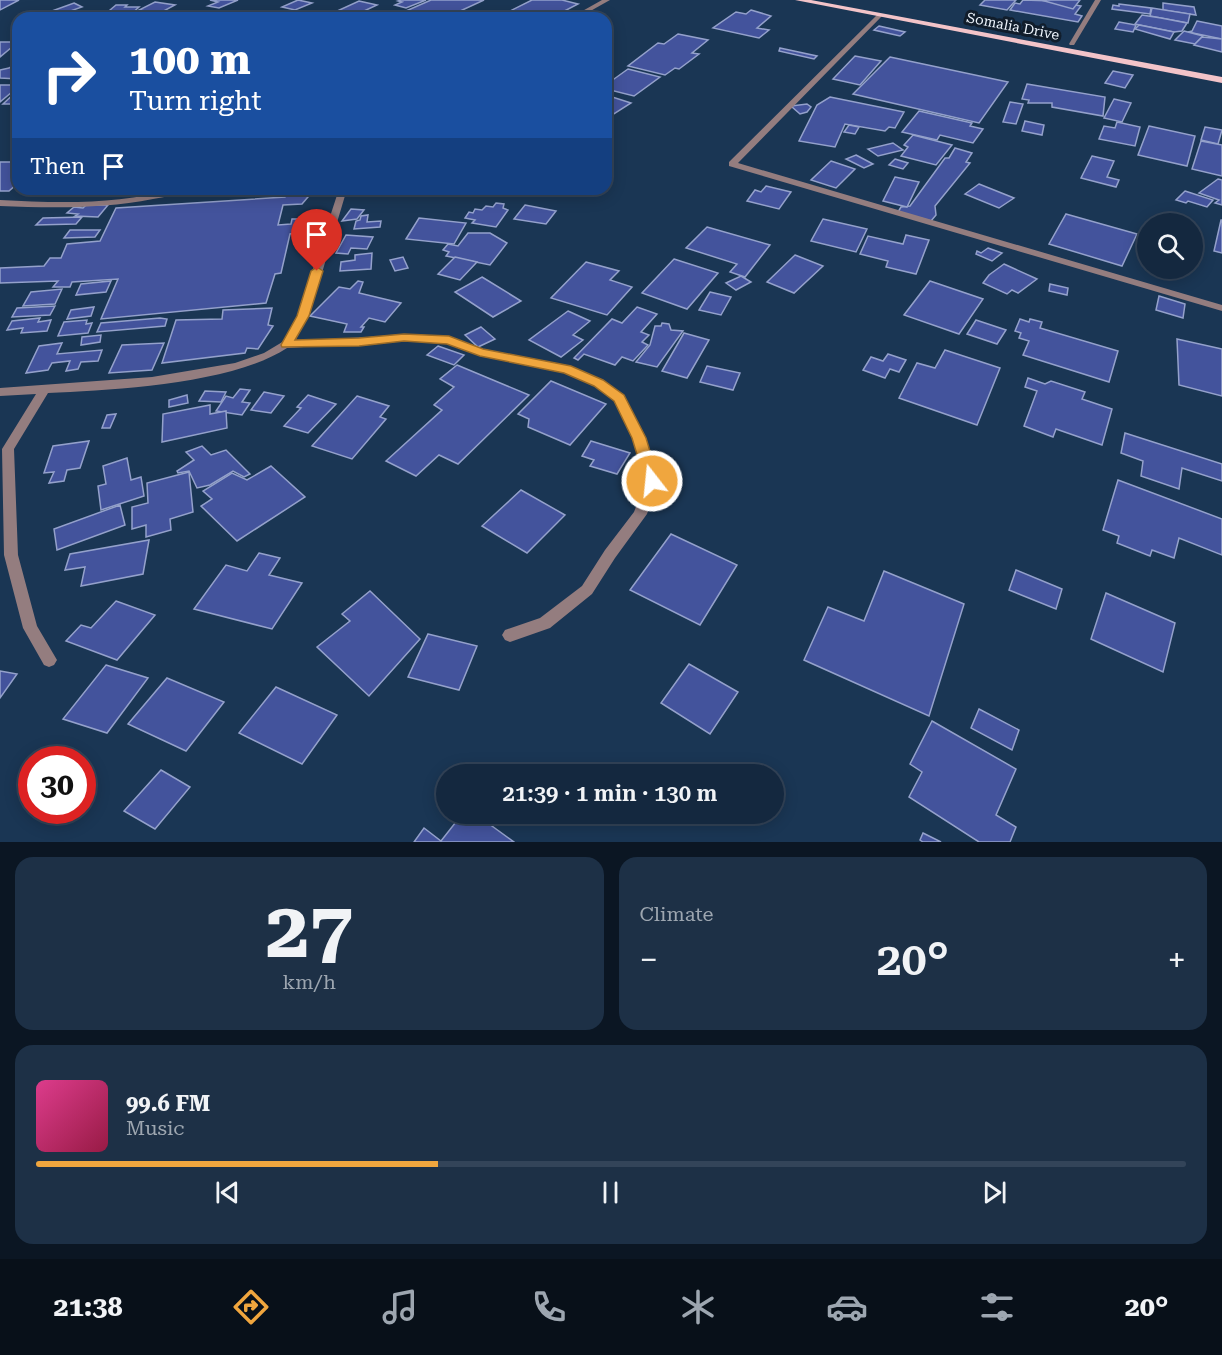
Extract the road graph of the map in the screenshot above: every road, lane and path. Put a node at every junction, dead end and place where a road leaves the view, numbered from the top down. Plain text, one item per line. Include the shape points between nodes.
1 (607, 0) edge
2 (799, 0) edge
3 (836, 0) edge
4 (1098, 0) edge
5 (584, 12) edge
6 (880, 15) junction
7 (1072, 44) junction
8 (1222, 72) edge
9 (1222, 80) edge
10 (157, 195) edge
11 (341, 195) edge
12 (0, 203) edge
13 (1222, 308) edge
14 (287, 345) junction
15 (44, 391) junction
16 (0, 392) edge
17 (510, 635) dead end
18 (49, 660) dead end

1 - 5 street
2 - 6 main road, Somalia Drive
3 - 7 main road, Somalia Drive
4 - 7 street
6 - 9 main road, Somalia Drive
6 - 13 street via 732,164
7 - 8 main road, Somalia Drive
10 - 12 street via 61,204
11 - 14 street via 303,316
14 - 15 street via 268,357 205,374
14 - 17 street via 404,338 449,340 480,352 567,369 599,383 619,398 639,438 652,481 640,514 586,590 545,623
15 - 16 street
15 - 18 street via 8,449 11,555 30,628

